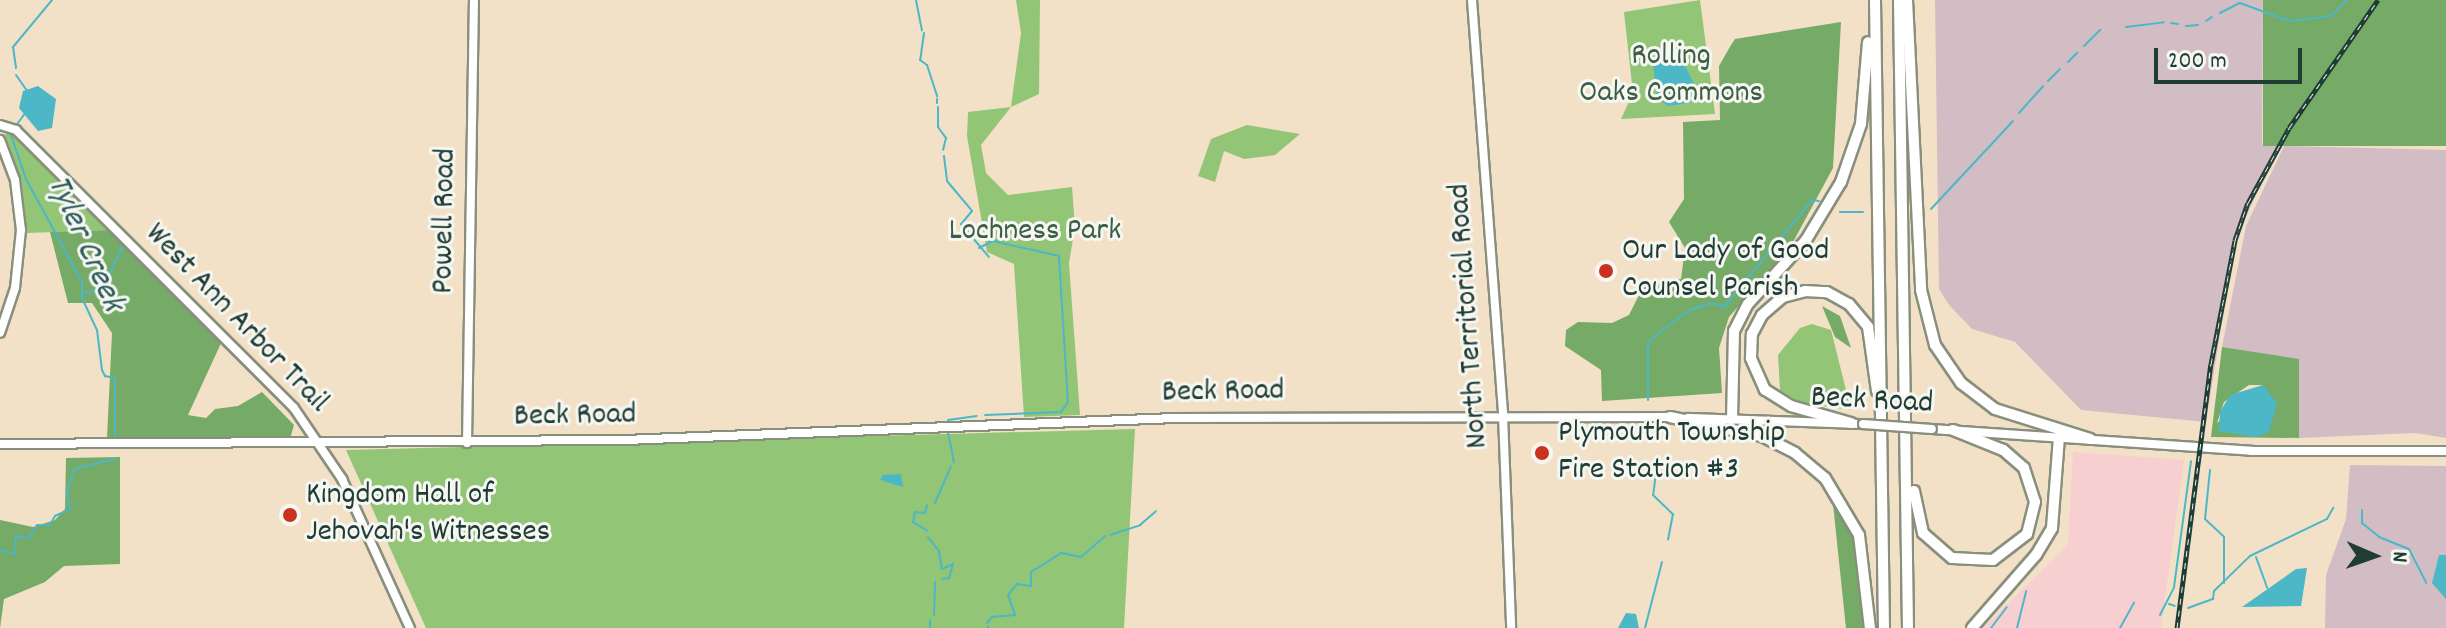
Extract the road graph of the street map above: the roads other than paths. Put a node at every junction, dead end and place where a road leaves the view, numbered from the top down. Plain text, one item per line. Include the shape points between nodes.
1 (474, 0) edge
2 (1472, 0) edge
3 (1872, 0) edge
4 (1899, 0) edge
5 (1907, 0) edge
6 (0, 125) edge
7 (0, 140) edge
8 (0, 333) edge
9 (1503, 415) junction
10 (1670, 417) junction
11 (1732, 419) junction
12 (1857, 424) junction
13 (1908, 429) junction
14 (1953, 430) junction
15 (2059, 437) junction
16 (2090, 439) junction
17 (1882, 441) junction
18 (321, 443) junction
19 (467, 443) junction
20 (0, 444) edge
21 (2446, 451) edge
22 (410, 628) edge
23 (1511, 628) edge
24 (1870, 628) edge
25 (1884, 628) edge
26 (1908, 628) edge
27 (1972, 628) edge

1 - 19 main road, Powell Road
2 - 9 main road, North Territorial Road
3 - 11 highway via 1868,73 1854,150 1806,240 1741,314 1733,339
3 - 17 highway
4 - 13 highway
5 - 16 highway via 1921,290 1935,345 1978,399 2011,417
6 - 18 main road, West Ann Arbor Trail via 14,128 252,363
7 - 8 main road via 15,180 21,230 15,288
9 - 10 main road, Beck Road
9 - 19 main road, Beck Road via 1130,419
9 - 23 main road, North Territorial Road
10 - 11 main road, Beck Road
10 - 24 highway via 1762,436 1795,453 1825,478 1859,535
11 - 12 main road, Beck Road
12 - 14 main road, Beck Road, bridge
12 - 17 highway via 1784,403 1759,380 1751,358 1752,334 1762,315 1783,297 1827,292 1859,313 1872,342
13 - 14 highway via 1914,503 1923,533 1952,558 1993,560 2015,549 2027,534 2034,513 2033,488 2011,455
13 - 26 highway
14 - 15 main road, Beck Road
15 - 16 main road, Beck Road
15 - 27 highway via 2052,528 2036,555
16 - 21 main road, Beck Road via 2251,451
17 - 25 highway
18 - 19 main road, Beck Road
18 - 20 main road, Beck Road
18 - 22 main road, West Ann Arbor Trail

